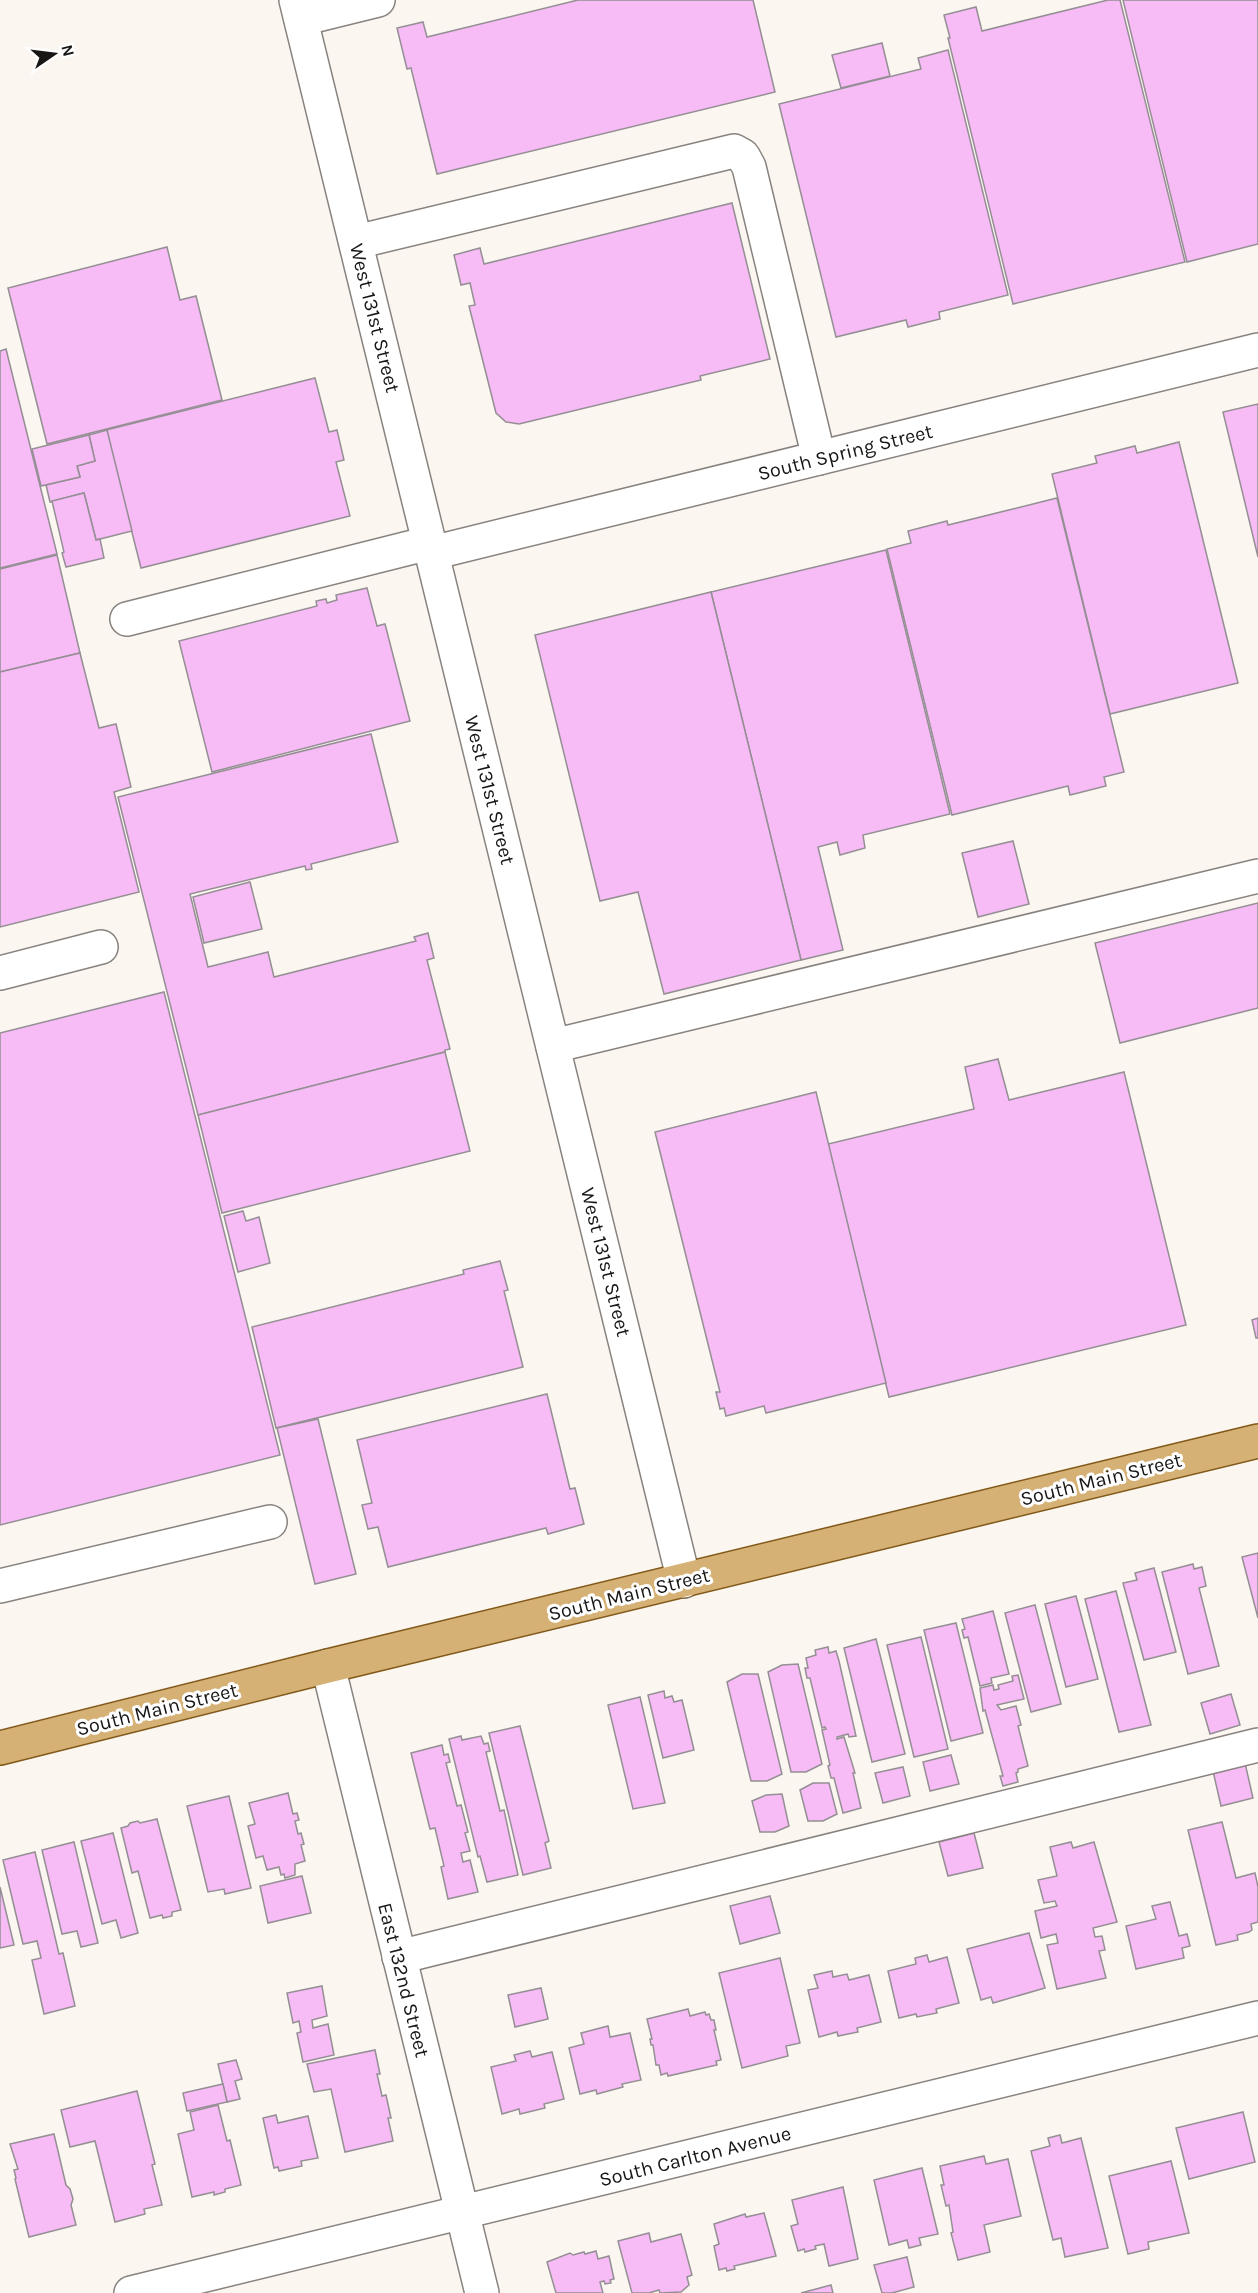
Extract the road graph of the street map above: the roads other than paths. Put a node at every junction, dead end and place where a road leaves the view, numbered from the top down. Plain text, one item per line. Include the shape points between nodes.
1 (378, 0) edge
2 (298, 10) edge
3 (356, 242) junction
4 (1258, 350) edge
5 (819, 458) junction
6 (431, 548) junction
7 (128, 619) dead end
8 (1258, 876) edge
9 (101, 947) dead end
10 (0, 973) edge
11 (553, 1046) junction
12 (1258, 1441) edge
13 (270, 1522) dead end
14 (684, 1581) junction
15 (0, 1586) edge
16 (328, 1666) junction
17 (1258, 1745) edge
18 (0, 1748) edge
19 (399, 1957) junction
20 (1258, 2018) edge
21 (462, 2213) junction
22 (131, 2293) edge
23 (482, 2293) edge

1 - 2 street
2 - 3 street, West 131st Street
3 - 5 street via 734,151 743,156 749,167
3 - 6 street, West 131st Street
4 - 5 street, South Spring Street
5 - 6 street, South Spring Street
6 - 7 street, South Spring Street
6 - 11 street, West 131st Street
8 - 11 street
9 - 10 street
11 - 14 street, West 131st Street
12 - 14 main road, South Main Street
13 - 15 street
14 - 16 main road, South Main Street
16 - 18 main road, South Main Street
16 - 19 street, East 132nd Street
17 - 19 street
19 - 21 street, East 132nd Street
20 - 21 street, South Carlton Avenue
21 - 22 street, South Carlton Avenue
21 - 23 street, East 132nd Street

